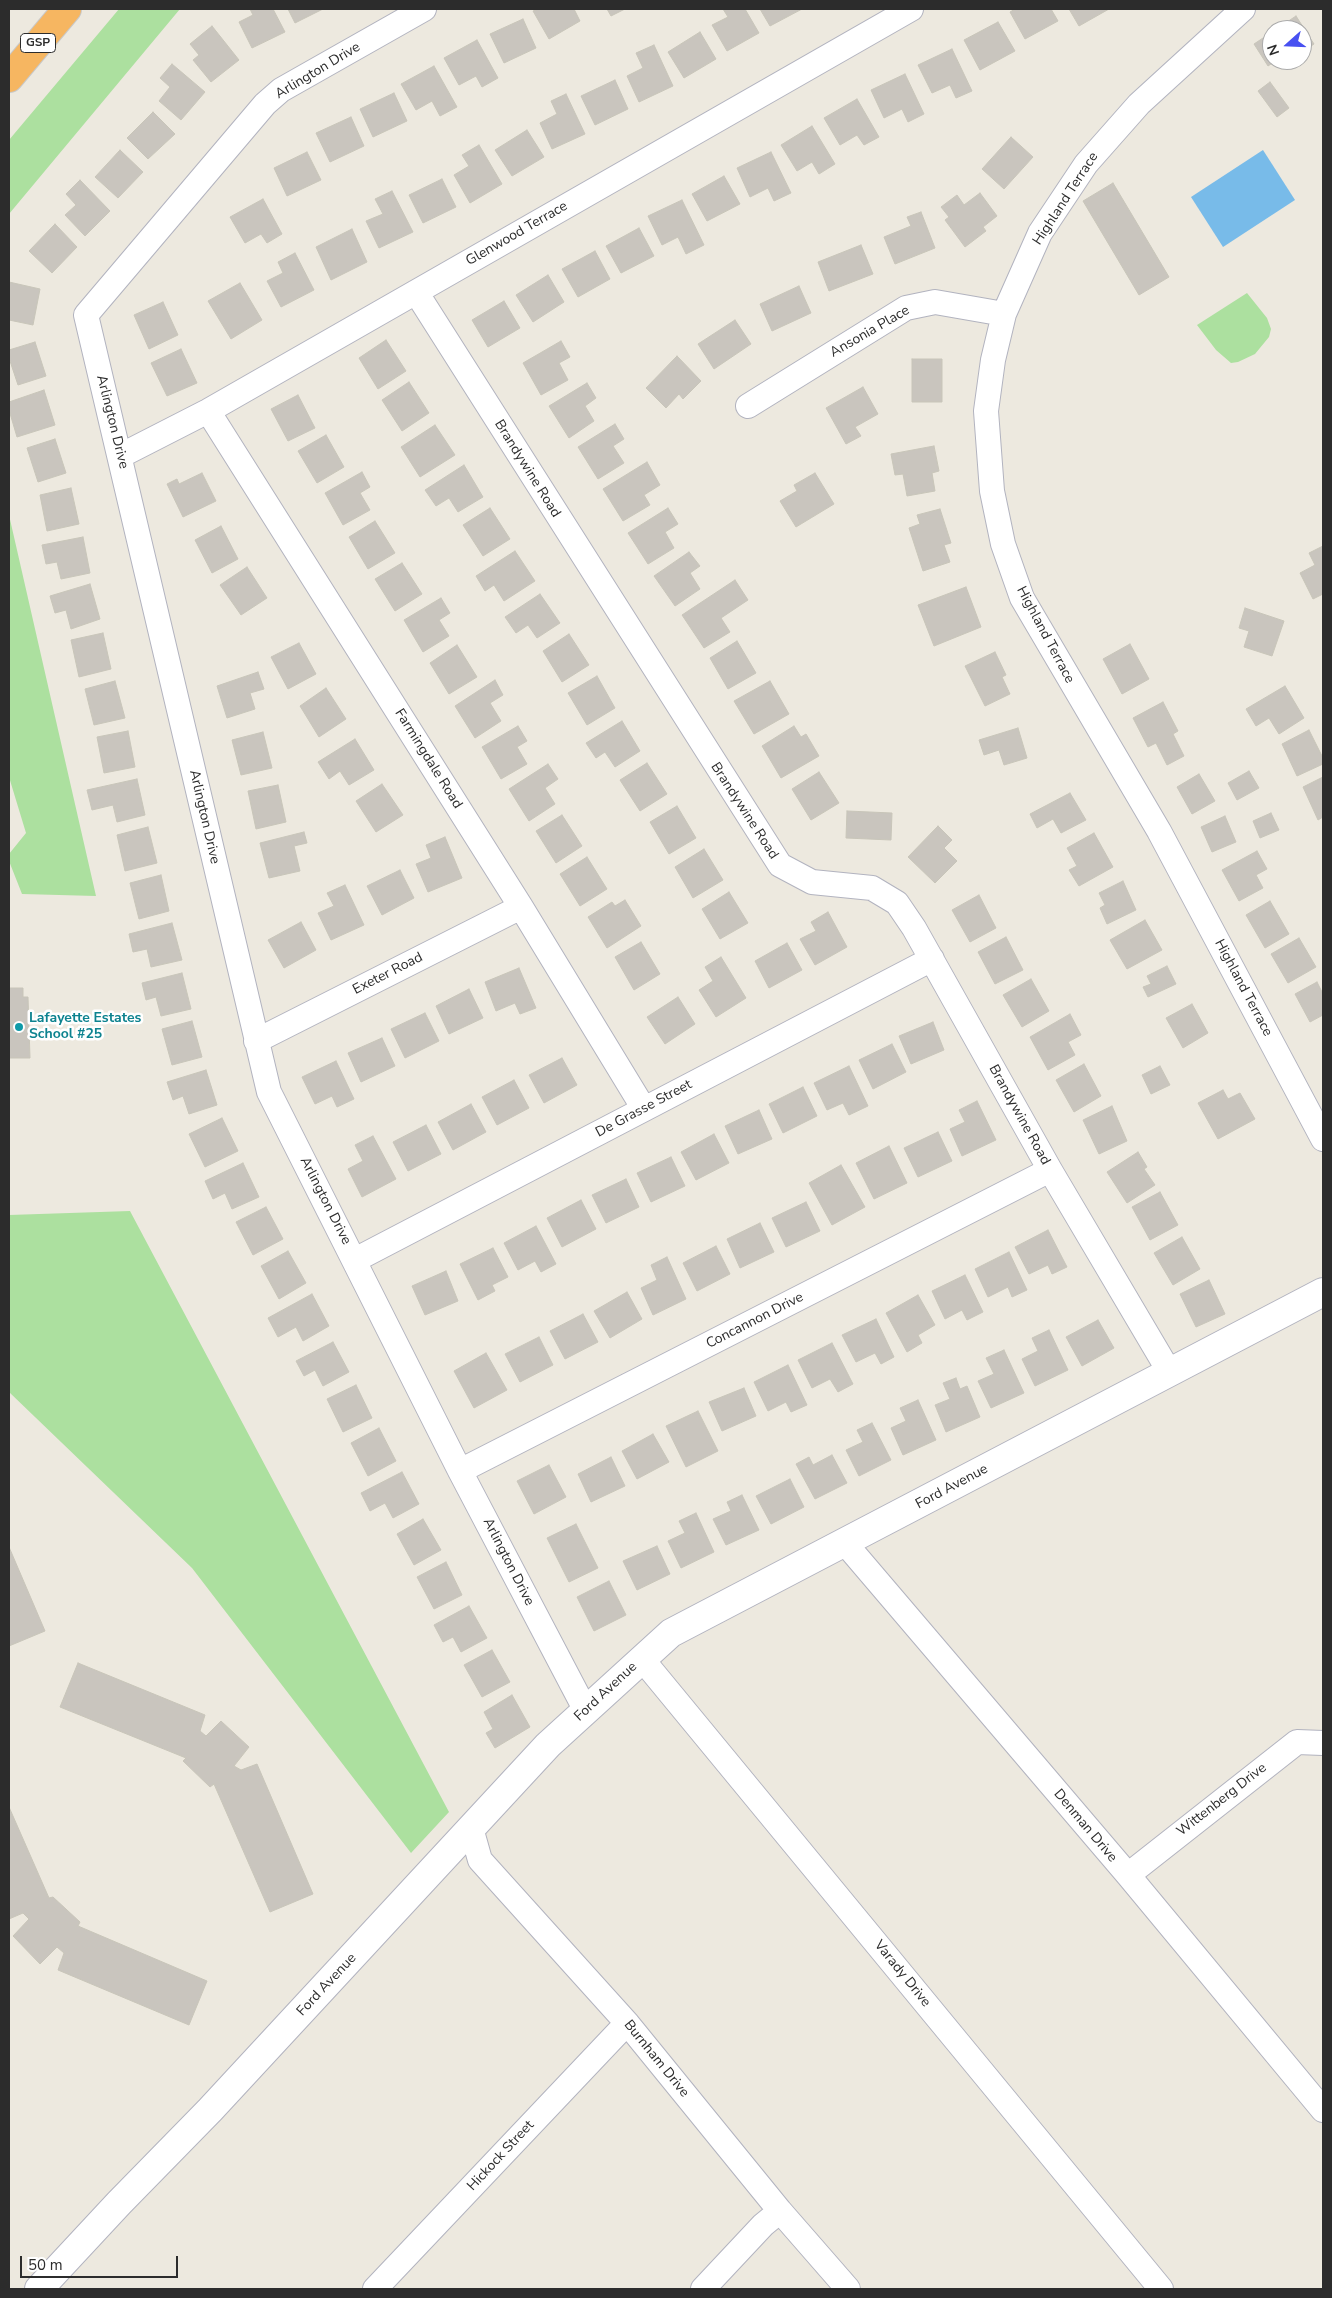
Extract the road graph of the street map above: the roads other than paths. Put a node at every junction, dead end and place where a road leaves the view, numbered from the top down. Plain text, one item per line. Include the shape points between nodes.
1 (67, 9) edge
2 (424, 9) edge
3 (911, 9) edge
4 (1243, 9) edge
5 (9, 78) edge
6 (416, 292) junction
7 (1004, 314) junction
8 (748, 406) dead end
9 (208, 411) junction
10 (120, 456) junction
11 (521, 907) junction
12 (932, 958) junction
13 (256, 1041) junction
14 (644, 1109) junction
15 (1323, 1139) edge
16 (1050, 1170) junction
17 (355, 1260) junction
18 (1323, 1292) edge
19 (1170, 1372) junction
20 (460, 1471) junction
21 (845, 1543) junction
22 (642, 1659) junction
23 (586, 1711) junction
24 (1323, 1743) edge
25 (471, 1828) junction
26 (1128, 1875) junction
27 (627, 2023) junction
28 (1323, 2110) edge
29 (780, 2211) junction
30 (39, 2289) edge
31 (375, 2289) edge
32 (703, 2289) edge
33 (848, 2289) edge
34 (1161, 2289) edge

1 - 5 highway, GSP
2 - 10 street, Arlington Drive via 281,90 265,104 86,315
3 - 6 street, Glenwood Terrace
4 - 7 street, Highland Terrace via 1139,104 1086,164 1040,233
6 - 9 street, Glenwood Terrace
6 - 12 street, Brandywine Road via 780,865 812,882 872,888 897,903
7 - 8 street, Ansonia Place via 935,302 906,308
7 - 15 street, Highland Terrace via 986,411 992,491 1003,544 1022,598 1160,831
9 - 10 street, Glenwood Terrace
9 - 11 street, Farmingdale Road
10 - 13 street, Arlington Drive
11 - 13 street, Exeter Road
11 - 14 street, Farmingdale Road
12 - 14 street, De Grasse Street
12 - 16 street, Brandywine Road
13 - 17 street, Arlington Drive via 269,1092
14 - 17 street, De Grasse Street
16 - 19 street, Brandywine Road
16 - 20 street, Concannon Drive
17 - 20 street, Arlington Drive
18 - 19 street, Ford Avenue
19 - 21 street, Ford Avenue
20 - 23 street, Arlington Drive
21 - 22 street, Ford Avenue via 671,1632
21 - 26 street, Denman Drive
22 - 23 street, Ford Avenue
22 - 34 street, Varady Drive
23 - 25 street, Ford Avenue via 548,1746
24 - 26 street, Wittenberg Drive via 1297,1742
25 - 27 street, Burnham Drive via 480,1860
25 - 30 street, Ford Avenue
26 - 28 street, Denman Drive
27 - 29 street, Burnham Drive
27 - 31 street, Hickock Street
29 - 32 street
29 - 33 street, Burnham Drive

